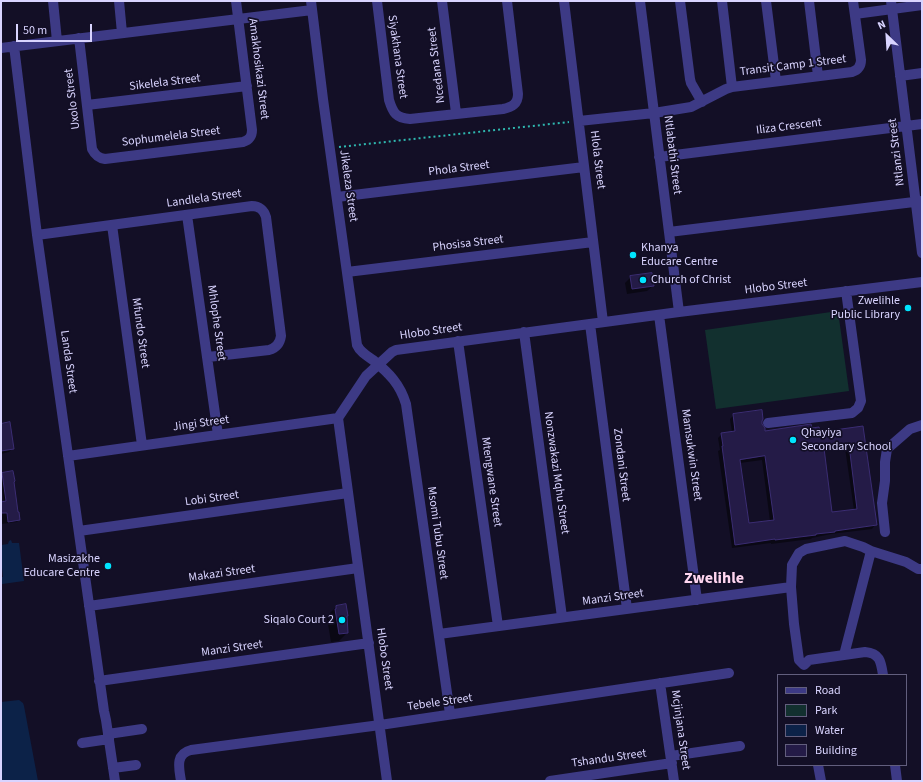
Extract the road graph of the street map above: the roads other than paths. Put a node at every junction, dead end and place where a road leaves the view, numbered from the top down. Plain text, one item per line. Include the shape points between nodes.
1 (53, 1) edge
2 (118, 1) edge
3 (236, 1) edge
4 (377, 1) edge
5 (442, 1) edge
6 (507, 1) edge
7 (564, 1) edge
8 (640, 1) edge
9 (680, 1) edge
10 (722, 1) edge
11 (766, 1) edge
12 (809, 1) edge
13 (853, 1) edge
14 (312, 5) edge
15 (892, 5) edge
16 (922, 5) edge
17 (855, 14) junction
18 (238, 19) junction
19 (122, 33) junction
20 (80, 38) junction
21 (57, 41) junction
22 (14, 46) junction
23 (1, 48) edge
24 (922, 73) edge
25 (818, 76) junction
26 (900, 76) junction
27 (776, 81) junction
28 (247, 86) junction
29 (732, 87) junction
30 (702, 102) junction
31 (87, 105) junction
32 (456, 113) junction
33 (654, 113) junction
34 (397, 116) joint
35 (579, 121) junction
36 (922, 124) edge
37 (907, 126) junction
38 (249, 139) joint
39 (96, 156) joint
40 (659, 157) junction
41 (584, 167) junction
42 (337, 197) junction
43 (919, 201) edge
44 (187, 215) junction
45 (112, 225) junction
46 (668, 232) junction
47 (37, 235) junction
48 (593, 242) junction
49 (922, 253) edge
50 (347, 272) junction
51 (922, 282) edge
52 (846, 291) junction
53 (679, 312) junction
54 (659, 315) junction
55 (603, 322) junction
56 (590, 324) junction
57 (524, 332) junction
58 (458, 341) junction
59 (208, 357) junction
60 (378, 365) junction
61 (338, 418) junction
62 (768, 424) dead end
63 (922, 425) edge
64 (218, 435) junction
65 (142, 445) junction
66 (68, 456) junction
67 (348, 493) junction
68 (79, 531) junction
69 (886, 532) dead end
70 (871, 551) junction
71 (358, 568) junction
72 (920, 569) edge
73 (791, 587) junction
74 (697, 600) junction
75 (89, 606) junction
76 (627, 609) junction
77 (562, 618) junction
78 (498, 626) junction
79 (439, 634) junction
80 (369, 643) junction
81 (844, 655) junction
82 (805, 670) edge
83 (729, 673) dead end
84 (883, 674) edge
85 (100, 681) junction
86 (660, 683) junction
87 (450, 714) junction
88 (380, 725) junction
89 (142, 729) dead end
90 (108, 737) junction
91 (82, 743) dead end
92 (740, 746) dead end
93 (671, 760) junction
94 (136, 765) dead end
95 (818, 766) edge
96 (895, 766) edge
97 (113, 768) junction
98 (115, 781) edge
99 (181, 781) edge
100 (387, 781) edge
101 (550, 781) edge
102 (674, 781) edge
103 (820, 781) edge
104 (897, 781) edge

1 - 21 street
2 - 19 street
3 - 18 street, Amakhosikazi Street
4 - 34 street, Siyakhana Street via 389,100
5 - 32 street, Ncedana Street
6 - 32 street via 518,98 510,107
7 - 35 street, Hlola Street
8 - 33 street, Ntlabathi Street
9 - 30 street via 690,79
10 - 29 street
11 - 27 street
12 - 25 street
13 - 17 street, Transit Camp 1 Street
14 - 18 street
14 - 42 street, Jikeleza Street
15 - 16 street
15 - 17 street
15 - 26 street, Ntlanzi Street
17 - 25 street, Transit Camp 1 Street via 860,66 852,72
18 - 19 street
18 - 28 street, Amakhosikazi Street
19 - 20 street
20 - 21 street
20 - 31 street, Uxolo Street
21 - 22 street
22 - 23 street
22 - 47 street, Landa Street
24 - 26 street
25 - 27 street, Transit Camp 1 Street
26 - 37 street, Ntlanzi Street
27 - 29 street, Transit Camp 1 Street
28 - 31 street, Sikelela Street
28 - 38 street, Amakhosikazi Street via 252,130
29 - 30 street, Transit Camp 1 Street
30 - 33 street, Transit Camp 1 Street via 691,107
31 - 39 street, Uxolo Street via 92,149
32 - 34 street, Ncedana Street via 410,119
33 - 35 street, Transit Camp 1 Street
33 - 40 street, Ntlabathi Street
35 - 41 street, Hlola Street
36 - 37 street, Iliza Crescent
37 - 40 street, Iliza Crescent
37 - 43 street, Ntlanzi Street
38 - 39 street, Sophumelela Street via 243,142 105,159
40 - 46 street, Ntlabathi Street
41 - 42 street, Phola Street
41 - 48 street, Hlola Street
42 - 50 street, Jikeleza Street
43 - 46 street
43 - 49 street, Ntlanzi Street
44 - 45 street, Landlela Street
44 - 59 street, Mhlophe Street
44 - 59 street, Landlela Street via 255,206 261,209 266,218 280,340 277,346 269,350
45 - 47 street, Landlela Street
45 - 65 street, Mfundo Street
46 - 53 street, Ntlabathi Street
47 - 66 street, Landa Street
48 - 50 street, Phosisa Street
48 - 55 street, Hlola Street
50 - 60 street, Jikeleza Street via 357,345
51 - 52 street, Hlobo Street
52 - 53 street, Hlobo Street
52 - 62 street via 861,401 858,408 852,413
53 - 54 street, Hlobo Street
54 - 55 street, Hlobo Street
54 - 74 street, Mamsukwin Street
55 - 56 street, Hlobo Street
56 - 57 street, Hlobo Street
56 - 76 street, Zondani Street
57 - 58 street, Hlobo Street
57 - 77 street, Nonzwakazi Mqhu Street
58 - 60 street, Hlobo Street via 396,350
58 - 78 street, Mtengwane Street
59 - 64 street, Mhlophe Street
60 - 61 street, Hlobo Street via 366,376
60 - 79 street, Msomi Tubu Street via 395,381 406,404
61 - 64 street, Jingi Street
61 - 67 street, Hlobo Street
63 - 69 street via 910,429 887,450 882,502
64 - 65 street, Jingi Street
65 - 66 street, Jingi Street
66 - 68 street, Landa Street
67 - 68 street, Lobi Street
67 - 71 street, Hlobo Street
68 - 75 street, Landa Street
70 - 72 street
70 - 73 street via 846,541 806,549 799,553 792,565
70 - 81 street
71 - 75 street, Makazi Street
71 - 80 street, Hlobo Street
73 - 74 street, Manzi Street
73 - 82 street via 799,660
74 - 76 street, Manzi Street
75 - 85 street, Landa Street
76 - 77 street, Manzi Street
77 - 78 street, Manzi Street
78 - 79 street, Manzi Street
79 - 87 street, Msomi Tubu Street
80 - 85 street, Manzi Street
80 - 88 street, Hlobo Street
81 - 82 street via 809,660
81 - 84 street via 873,653 882,664
83 - 86 street, Tebele Street
85 - 90 street, Landa Street
86 - 87 street, Tebele Street
86 - 93 street, Mcjinjana Street
87 - 88 street, Tebele Street
88 - 99 street, Tebele Street via 188,751 181,756 179,763
88 - 100 street, Hlobo Street
89 - 90 street
90 - 91 street
90 - 97 street, Landa Street
92 - 93 street, Tshandu Street
93 - 101 street, Tshandu Street
93 - 102 street, Mcjinjana Street
94 - 97 street
95 - 103 street
96 - 104 street
97 - 98 street, Landa Street

